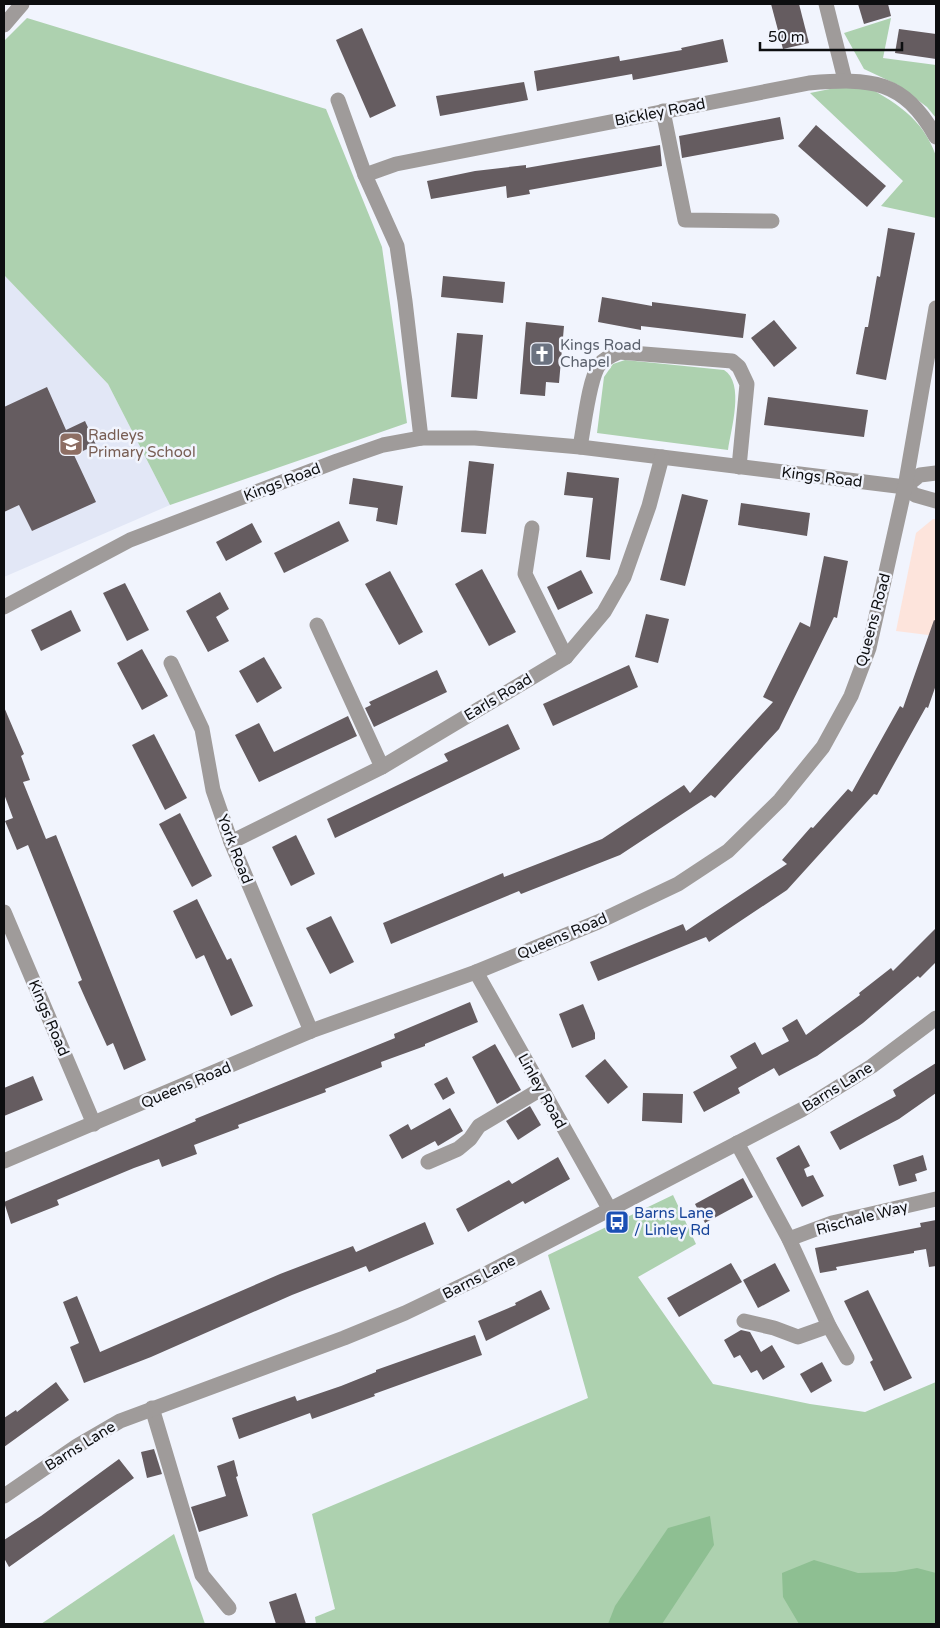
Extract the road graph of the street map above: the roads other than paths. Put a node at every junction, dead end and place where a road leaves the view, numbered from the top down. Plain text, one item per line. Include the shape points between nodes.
1 (22, 4) edge
2 (826, 4) edge
3 (4, 25) edge
4 (845, 80) junction
5 (338, 100) dead end
6 (663, 112) junction
7 (936, 137) edge
8 (365, 175) junction
9 (772, 222) dead end
10 (936, 308) edge
11 (421, 438) junction
12 (580, 447) junction
13 (662, 457) junction
14 (738, 467) junction
15 (936, 473) edge
16 (905, 487) junction
17 (936, 501) edge
18 (532, 528) dead end
19 (4, 607) edge
20 (317, 625) dead end
21 (566, 657) junction
22 (171, 663) dead end
23 (382, 767) junction
24 (230, 842) junction
25 (4, 912) edge
26 (476, 972) junction
27 (936, 1018) edge
28 (311, 1032) junction
29 (541, 1089) junction
30 (94, 1124) junction
31 (737, 1143) junction
32 (4, 1161) edge
33 (428, 1162) dead end
34 (936, 1199) edge
35 (610, 1210) junction
36 (788, 1239) junction
37 (744, 1321) dead end
38 (829, 1326) junction
39 (846, 1358) dead end
40 (152, 1408) junction
41 (4, 1496) edge
42 (230, 1608) dead end

1 - 3 street
2 - 4 street
4 - 6 street, Bickley Road via 809,83
4 - 7 street, Bickley Road via 885,85 898,92 927,121
5 - 8 street
6 - 8 street, Bickley Road via 396,164
6 - 9 street via 685,220
8 - 11 street via 397,246
10 - 16 street
11 - 12 street, Kings Road via 475,438
11 - 19 street, Kings Road via 374,448 130,540
12 - 13 street, Kings Road
12 - 14 street via 594,376 610,356 619,352 732,361 739,367 747,384
13 - 14 street, Kings Road
13 - 21 street, Earls Road via 624,577 604,612
14 - 16 street, Kings Road
15 - 16 street via 920,476
16 - 17 street, Kings Road via 916,495
16 - 26 street, Queens Road via 869,648 851,696 823,746 780,800 728,850 678,884 598,922
18 - 21 street via 524,574
20 - 23 street
21 - 23 street, Earls Road
22 - 24 street, York Road via 202,730 213,790
23 - 24 street, Earls Road
24 - 28 street, York Road
25 - 30 street, Kings Road
26 - 28 street, Queens Road
26 - 29 street, Linley Road
27 - 31 street, Barns Lane via 844,1084
28 - 30 street, Queens Road
29 - 33 street via 479,1126 458,1149
29 - 35 street, Linley Road
30 - 32 street, Queens Road
31 - 35 street, Barns Lane
31 - 36 street
34 - 36 street, Rischale Way via 832,1223
35 - 40 street, Barns Lane via 405,1313
36 - 38 street
37 - 38 street via 798,1337
38 - 39 street
40 - 41 street, Barns Lane via 96,1434
40 - 42 street via 202,1574

